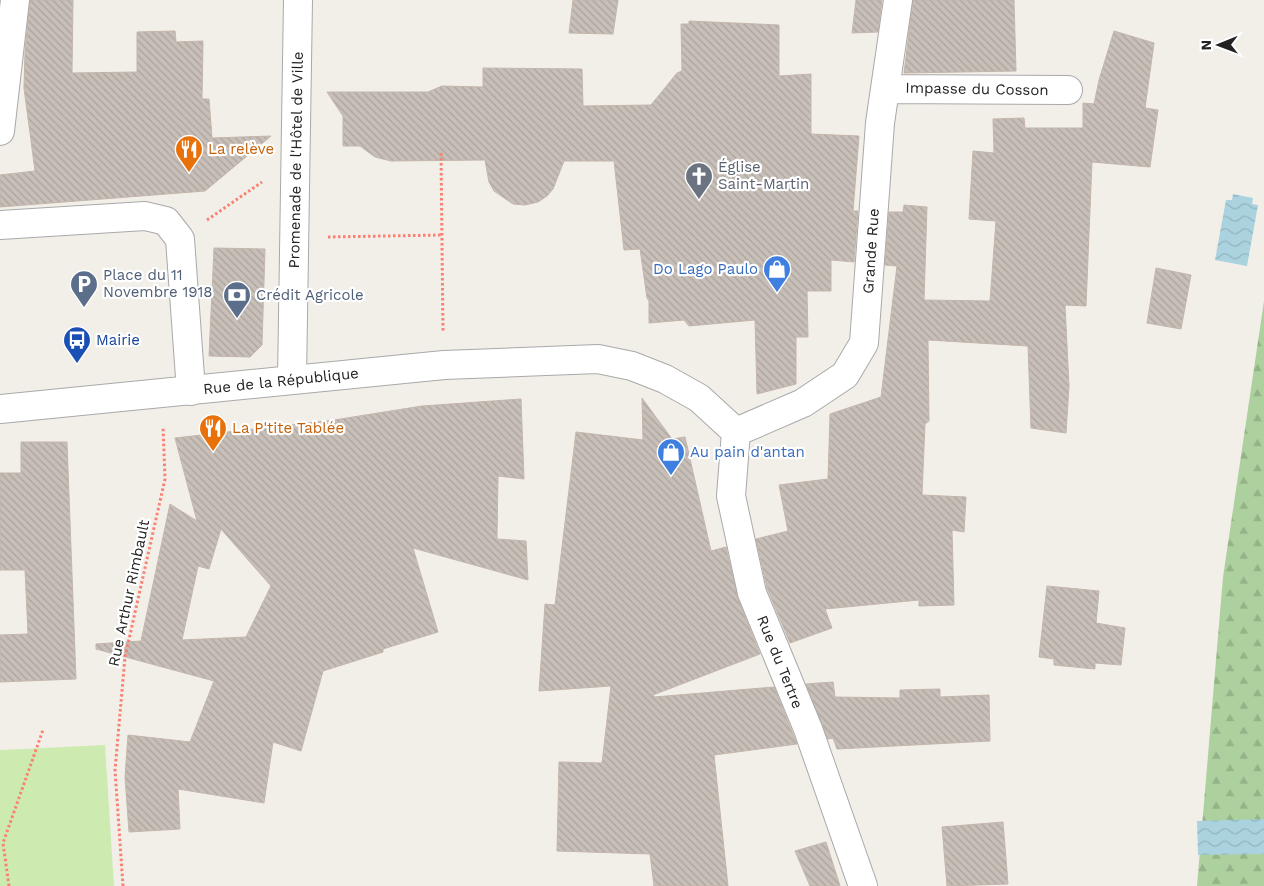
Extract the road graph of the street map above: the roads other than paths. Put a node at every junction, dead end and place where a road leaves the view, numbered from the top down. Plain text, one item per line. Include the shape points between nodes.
1 (15, 0) edge
2 (298, 0) edge
3 (898, 0) edge
4 (885, 89) junction
5 (1068, 90) dead end
6 (0, 131) edge
7 (0, 225) edge
8 (292, 379) junction
9 (191, 391) junction
10 (0, 409) edge
11 (736, 432) junction
12 (862, 886) edge

1 - 6 street
2 - 8 street, Promenade de l'Hôtel de Ville
3 - 4 street, Grande Rue
4 - 5 street, Impasse du Cosson
4 - 11 street, Grande Rue via 864,343 844,375 803,403
7 - 9 street via 144,216 166,221 180,239
8 - 9 street, Rue de la République
8 - 11 street, Rue de la République via 444,365 598,359 632,366 665,379 699,398
9 - 10 street, Rue de la République
11 - 12 street, Rue du Tertre via 731,496 752,593 808,729

